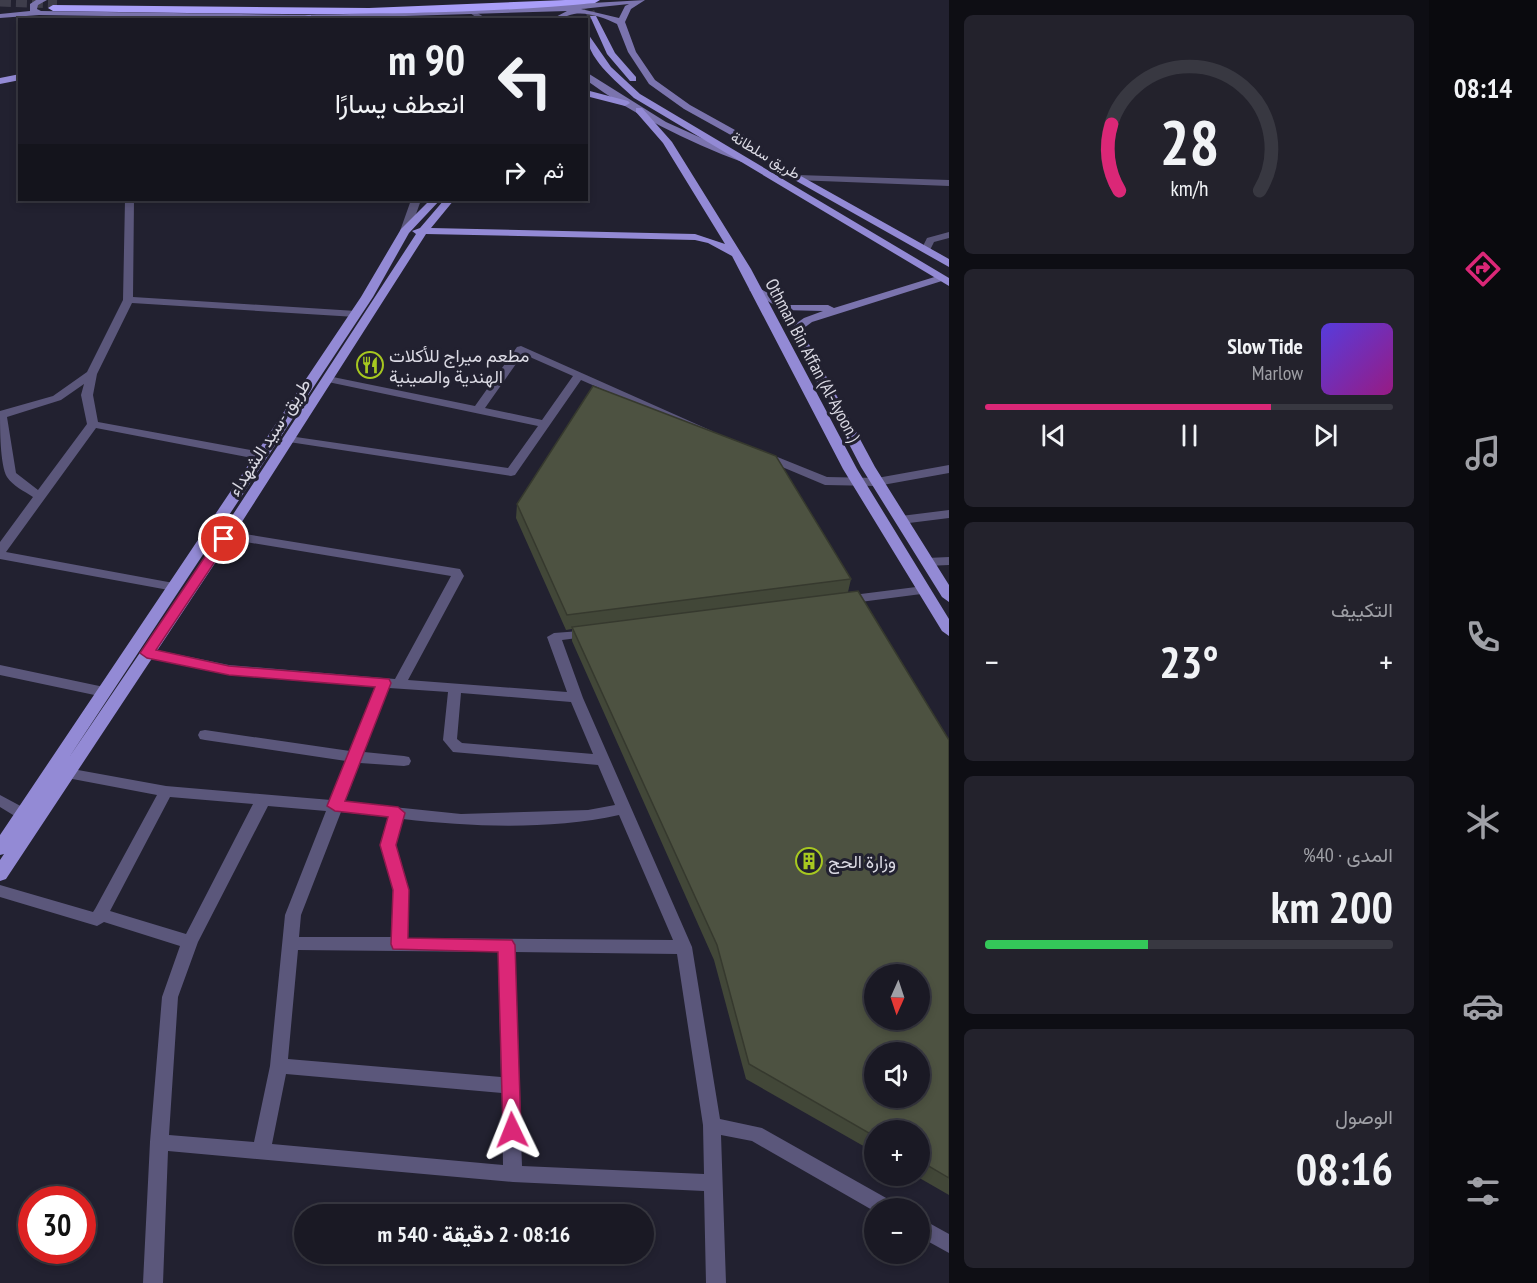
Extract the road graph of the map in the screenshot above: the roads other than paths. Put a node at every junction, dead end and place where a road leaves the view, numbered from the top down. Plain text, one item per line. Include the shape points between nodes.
1 (43, 0) edge
2 (334, 0) edge
3 (446, 0) edge
4 (525, 0) edge
5 (595, 0) edge
6 (643, 0) edge
7 (430, 3) junction
8 (309, 5) junction
9 (363, 9) junction
10 (494, 12) junction
11 (549, 12) edge
12 (39, 13) junction
13 (474, 13) junction
14 (444, 14) junction
15 (0, 16) edge
16 (308, 17) junction
17 (304, 18) edge
18 (344, 18) edge
19 (483, 18) edge
20 (488, 18) edge
21 (593, 18) tunnel mouth
22 (621, 22) junction
23 (588, 36) tunnel mouth
24 (588, 76) edge
25 (18, 77) edge
26 (0, 81) edge
27 (588, 94) edge
28 (625, 103) junction
29 (639, 110) junction
30 (765, 160) junction
31 (750, 162) junction
32 (798, 178) junction
33 (949, 183) edge
34 (129, 201) edge
35 (416, 201) edge
36 (434, 201) edge
37 (448, 201) edge
38 (405, 231) junction
39 (424, 231) junction
40 (949, 235) edge
41 (926, 250) junction
42 (736, 254) junction
43 (949, 264) edge
44 (945, 281) edge
45 (755, 290) junction
46 (128, 300) junction
47 (842, 308) junction
48 (356, 314) junction
49 (92, 374) junction
50 (579, 375) junction
51 (328, 379) junction
52 (478, 410) junction
53 (0, 415) edge
54 (93, 424) junction
55 (546, 424) junction
56 (720, 436) edge
57 (289, 439) junction
58 (752, 451) edge
59 (262, 456) junction
60 (949, 470) edge
61 (877, 482) junction
62 (858, 483) junction
63 (39, 496) junction
64 (949, 514) edge
65 (901, 520) junction
66 (226, 535) junction
67 (0, 553) edge
68 (949, 561) edge
69 (927, 562) junction
70 (174, 587) junction
71 (924, 590) junction
72 (949, 597) edge
73 (831, 602) edge
74 (601, 631) edge
75 (949, 631) edge
76 (147, 653) junction
77 (0, 670) edge
78 (391, 683) junction
79 (454, 688) junction
80 (104, 692) junction
81 (576, 698) junction
82 (205, 735) dead end
83 (356, 757) junction
84 (604, 760) junction
85 (404, 761) dead end
86 (67, 773) junction
87 (166, 791) junction
88 (0, 800) edge
89 (263, 800) junction
90 (335, 806) junction
91 (625, 808) junction
92 (398, 813) junction
93 (23, 814) junction
94 (0, 848) edge
95 (0, 874) edge
96 (0, 891) edge
97 (100, 914) junction
98 (190, 942) junction
99 (290, 944) junction
100 (399, 944) junction
101 (506, 945) junction
102 (684, 947) junction
103 (279, 1066) junction
104 (511, 1086) junction
105 (712, 1125) junction
106 (159, 1142) junction
107 (261, 1151) junction
108 (513, 1174) junction
109 (713, 1183) junction
110 (869, 1198) edge
111 (930, 1233) edge
112 (949, 1244) edge
113 (153, 1283) edge
114 (716, 1283) edge

1 - 12 main road via 34,4 33,10
2 - 8 highway
3 - 7 highway
4 - 7 highway
5 - 11 highway
6 - 11 main road
6 - 22 main road via 628,8
7 - 9 highway
8 - 9 highway
8 - 9 highway via 55,6
9 - 11 highway
9 - 14 main road
10 - 11 main road
10 - 13 main road
10 - 20 street
11 - 22 main road via 587,12
12 - 15 main road
12 - 16 main road
13 - 14 main road
13 - 19 street
14 - 18 main road
16 - 17 main road
16 - 18 main road
21 - 30 main road, طريق سلطانة via 611,54 634,80 668,105
22 - 30 main road via 632,52 652,82 741,137
23 - 31 main road, طريق سلطانة via 608,69 637,96
24 - 28 main road
25 - 26 main road
27 - 28 main road
28 - 29 main road
29 - 31 main road via 701,143
29 - 42 main road, Othman Bin Affan (Al-Ayoon.) via 667,141
30 - 32 main road, طريق سلطانة
31 - 44 main road, طريق سلطانة
32 - 33 street
32 - 41 main road, طريق سلطانة
34 - 46 street
35 - 38 street
36 - 38 main road, طريق -سيد الشهداء
37 - 39 main road, طريق -سيد الشهداء
38 - 39 main road
38 - 48 main road, طريق -سيد الشهداء
39 - 42 main road via 695,237
39 - 51 main road, طريق -سيد الشهداء
40 - 41 street via 930,240
41 - 43 main road, طريق سلطانة
42 - 45 main road, Othman Bin Affan (Al-Ayoon.)
44 - 47 main road
45 - 47 main road via 787,308
45 - 62 main road, Othman Bin Affan (Al-Ayoon.)
46 - 48 street
46 - 49 street
47 - 61 main road, Othman Bin Affan (Al-Ayoon.) via 808,320 798,327 798,335
48 - 59 main road, طريق -سيد الشهداء
49 - 53 street via 57,398
49 - 54 street via 87,395
50 - 52 street via 521,349
50 - 55 street
50 - 56 street
51 - 52 street
51 - 57 main road, طريق -سيد الشهداء
52 - 55 street
53 - 63 street via 10,474
54 - 59 street
54 - 63 street
55 - 57 street via 511,472
57 - 66 main road, طريق -سيد الشهداء
58 - 62 street via 825,481
59 - 70 main road, طريق -سيد الشهداء
60 - 61 street
61 - 62 street
61 - 65 main road, Othman Bin Affan (Al-Ayoon.)
62 - 71 main road, Othman Bin Affan (Al-Ayoon.)
63 - 67 street
64 - 65 street
65 - 69 main road, Othman Bin Affan (Al-Ayoon.)
66 - 76 main road, طريق -سيد الشهداء
66 - 78 street via 455,572 458,576
67 - 70 street
68 - 69 street
69 - 72 main road, Othman Bin Affan (Al-Ayoon.)
70 - 80 main road, طريق -سيد الشهداء
71 - 73 street
71 - 75 main road, Othman Bin Affan (Al-Ayoon.)
74 - 81 street via 555,637
76 - 78 street via 229,670
76 - 86 main road, طريق -سيد الشهداء
77 - 80 street
78 - 79 street
78 - 83 street
79 - 81 street
79 - 84 street via 450,740 458,748
80 - 93 main road, طريق -سيد الشهداء
81 - 84 street
82 - 83 street
83 - 85 street
83 - 90 street
84 - 91 street
86 - 87 street
86 - 95 main road, طريق -سيد الشهداء
87 - 89 street
87 - 97 street
88 - 93 street
89 - 90 street
89 - 98 street
90 - 92 street
90 - 99 street via 293,915
91 - 92 street via 588,816 461,820
91 - 102 street
92 - 100 street via 388,845 401,890
93 - 94 main road, طريق -سيد الشهداء
96 - 97 street via 97,920
97 - 98 street
98 - 106 street via 170,997
99 - 100 street
99 - 103 street
100 - 101 street
101 - 102 street
101 - 104 street
102 - 105 street
103 - 104 street
103 - 107 street
104 - 108 street
105 - 109 street
105 - 110 street via 756,1134
106 - 107 street
106 - 113 street
107 - 108 street
108 - 109 street
109 - 114 street
111 - 112 street

